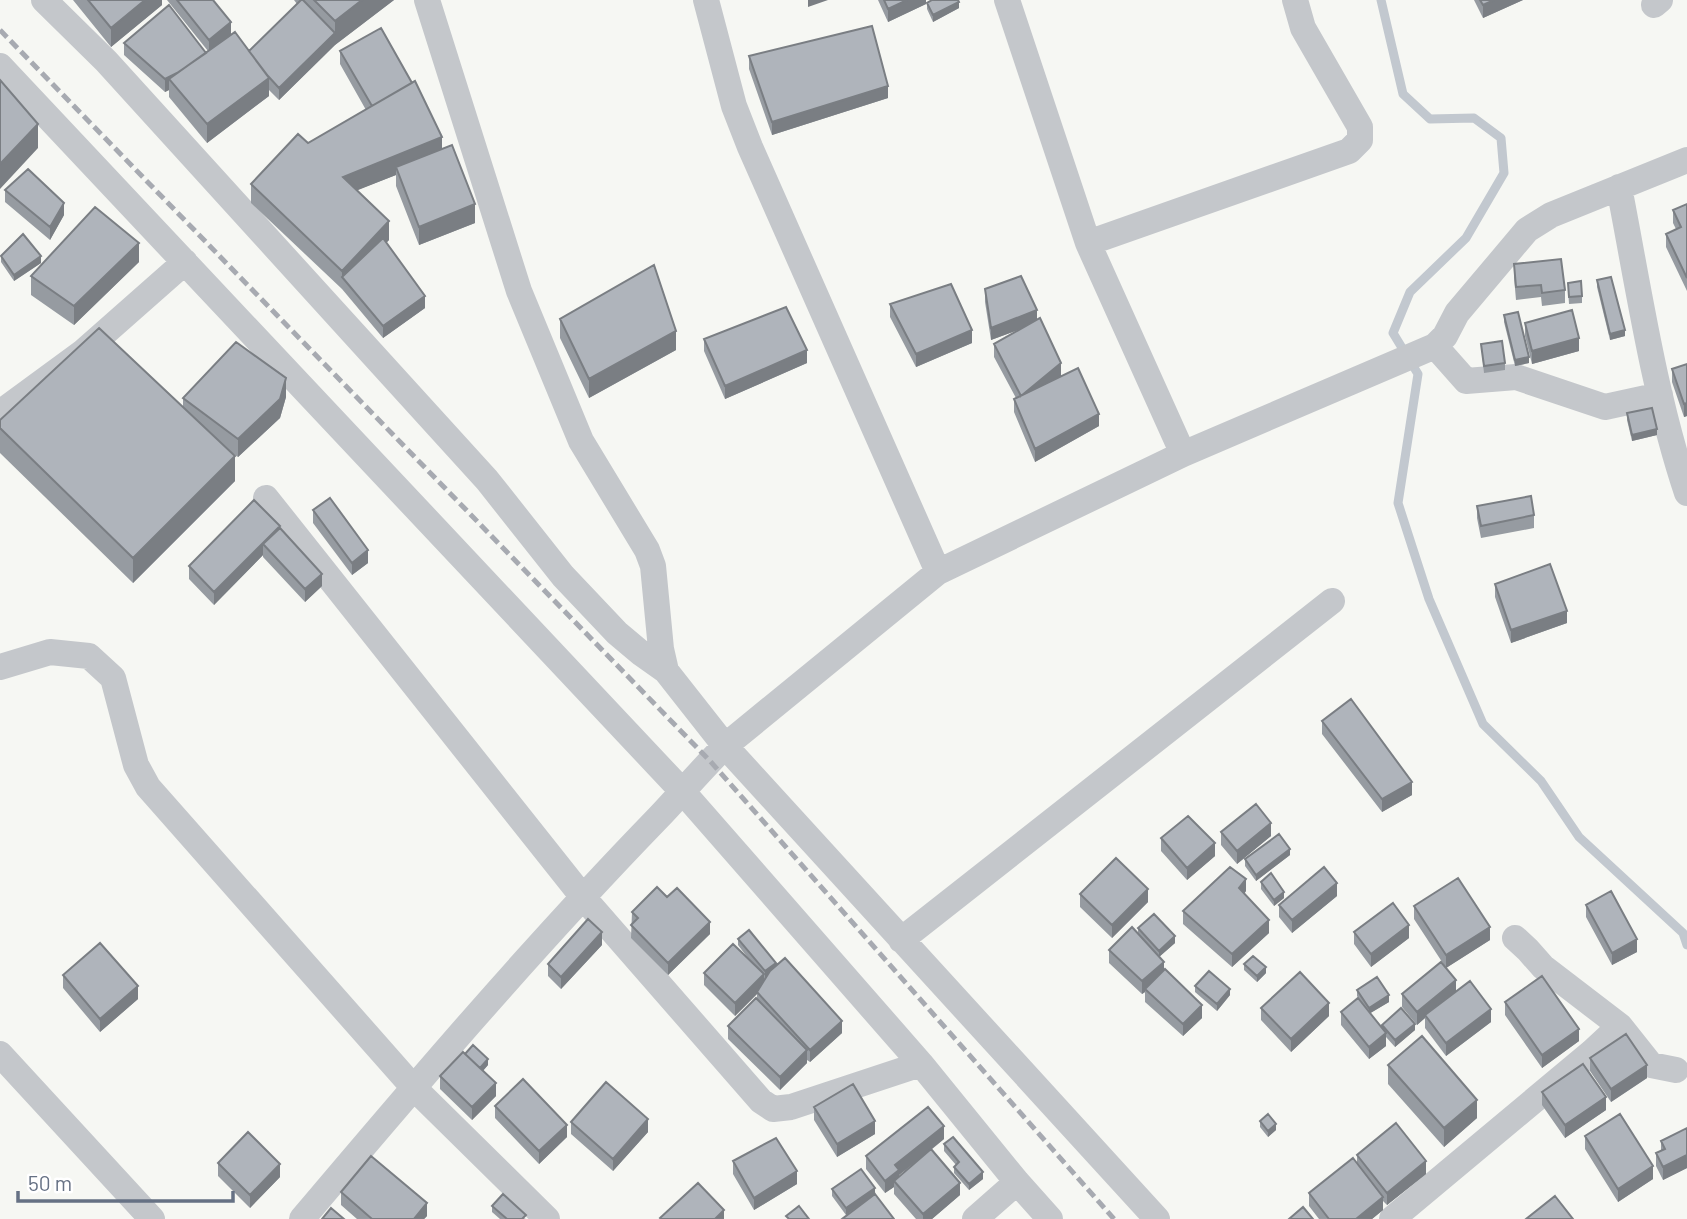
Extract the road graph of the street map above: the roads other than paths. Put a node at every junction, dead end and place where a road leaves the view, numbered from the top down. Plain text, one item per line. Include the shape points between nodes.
1 (44, 0) edge
2 (427, 0) edge
3 (706, 0) edge
4 (1007, 0) edge
5 (1295, 0) edge
6 (0, 66) edge
7 (1687, 160) edge
8 (1619, 187) junction
9 (1088, 243) junction
10 (185, 262) junction
11 (1435, 346) junction
12 (1660, 395) junction
13 (0, 413) edge
14 (1183, 454) junction
15 (1682, 460) edge
16 (1687, 493) edge
17 (266, 498) dead end
18 (938, 572) junction
19 (1332, 601) dead end
20 (0, 667) edge
21 (666, 671) junction
22 (725, 746) junction
23 (683, 792) junction
24 (582, 896) junction
25 (1515, 939) dead end
26 (901, 940) junction
27 (1620, 1026) junction
28 (0, 1054) edge
29 (921, 1064) junction
30 (1676, 1070) dead end
31 (414, 1087) junction
32 (1017, 1182) junction
33 (152, 1219) edge
34 (302, 1219) edge
35 (547, 1219) edge
36 (975, 1219) edge
37 (1050, 1219) edge
38 (1157, 1219) edge
39 (1392, 1219) edge

1 - 21 street via 115,71 487,480 563,576 617,633
2 - 21 street via 519,291 581,441 653,566
3 - 18 street via 750,148
4 - 9 street
5 - 9 street via 1303,28 1360,127 1360,140 1349,151
6 - 10 street
7 - 8 street
8 - 11 street via 1527,230
8 - 12 street
9 - 14 street
10 - 13 street via 83,352
10 - 23 street
11 - 12 street via 1466,381 1516,377 1605,407
11 - 14 street
12 - 15 street
14 - 18 street
15 - 16 street
17 - 24 street
18 - 22 street
19 - 26 street
20 - 31 street via 50,652 89,656 113,678 136,765 148,787
21 - 22 street
22 - 23 street
22 - 26 street
23 - 24 street
23 - 29 street
24 - 29 street via 761,1101 774,1109
24 - 31 street
25 - 27 street via 1543,967
26 - 38 street
27 - 30 street via 1651,1065
27 - 39 street
28 - 33 street
29 - 32 street
31 - 34 street
31 - 35 street
32 - 36 street
32 - 37 street

